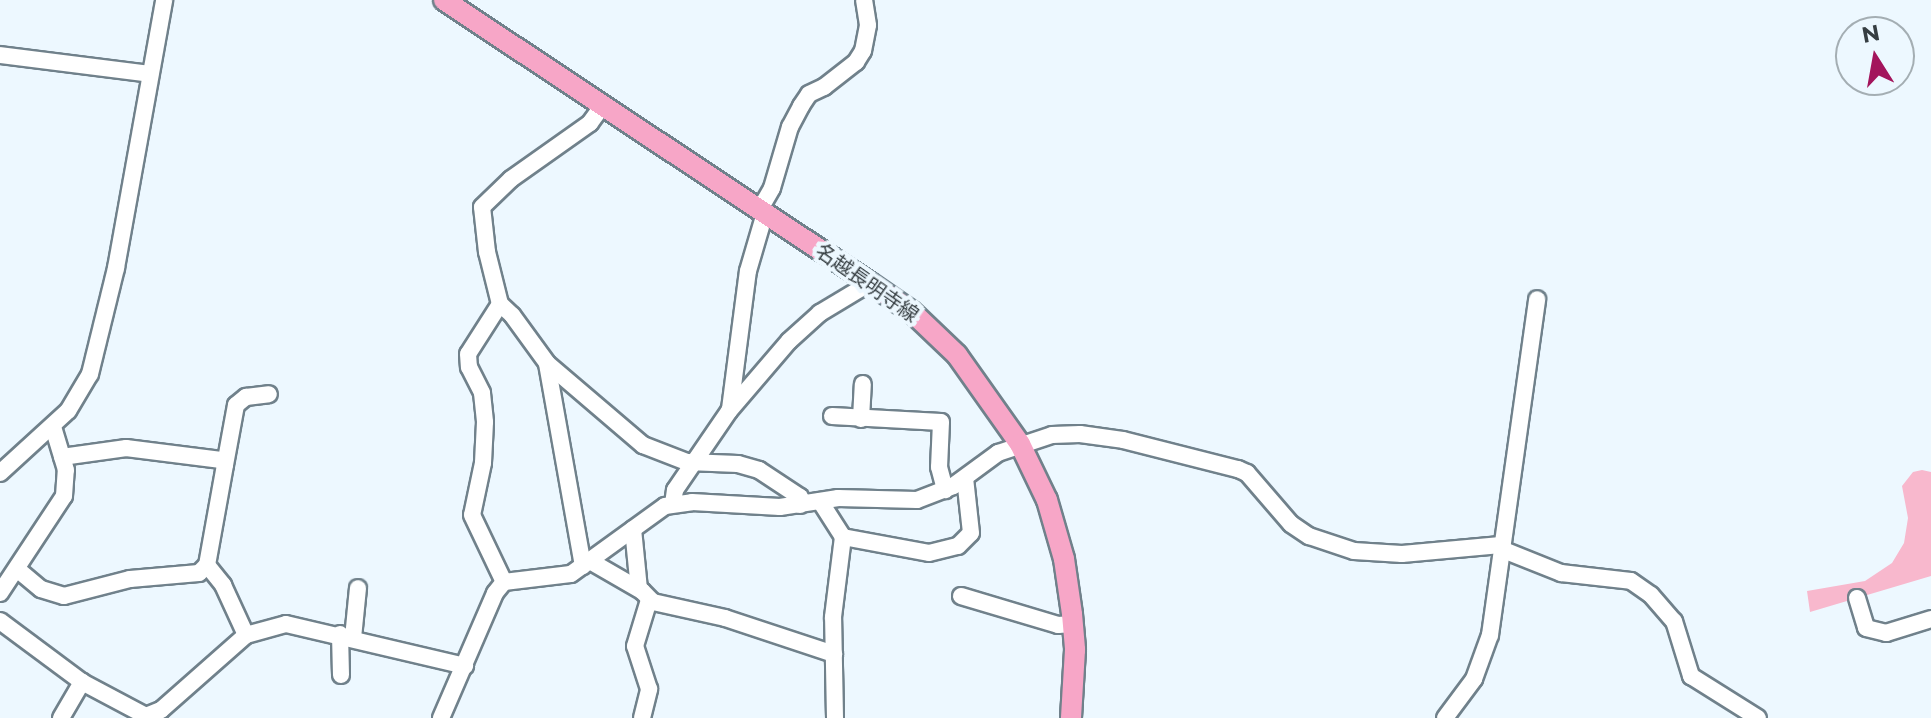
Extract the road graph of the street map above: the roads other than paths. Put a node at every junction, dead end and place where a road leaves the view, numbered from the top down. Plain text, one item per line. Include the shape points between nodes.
1 (164, 0) edge
2 (444, 0) edge
3 (864, 0) edge
4 (0, 55) edge
5 (150, 74) junction
6 (603, 105) junction
7 (762, 211) junction
8 (870, 283) junction
9 (1537, 299) dead end
10 (500, 304) junction
11 (547, 363) junction
12 (863, 384) dead end
13 (269, 394) dead end
14 (729, 411) junction
15 (832, 416) dead end
16 (861, 419) junction
17 (53, 427) junction
18 (1020, 444) junction
19 (62, 457) junction
20 (693, 462) junction
21 (225, 465) junction
22 (0, 473) edge
23 (965, 478) junction
24 (945, 490) junction
25 (820, 501) junction
26 (673, 504) junction
27 (800, 505) junction
28 (633, 529) junction
29 (843, 537) junction
30 (1501, 547) junction
31 (586, 564) junction
32 (207, 565) junction
33 (17, 569) junction
34 (504, 582) junction
35 (358, 588) dead end
36 (0, 593) edge
37 (644, 595) junction
38 (961, 596) dead end
39 (1857, 598) dead end
40 (1931, 619) edge
41 (0, 621) edge
42 (1073, 624) junction
43 (246, 635) junction
44 (346, 636) junction
45 (834, 654) junction
46 (465, 666) junction
47 (341, 675) dead end
48 (82, 682) junction
49 (147, 717) edge
50 (61, 718) edge
51 (441, 718) edge
52 (642, 718) edge
53 (835, 718) edge
54 (1071, 718) edge
55 (1445, 718) edge
56 (1758, 718) edge

1 - 5 street
2 - 6 main road, 名越長明寺線
3 - 7 street via 868,25 863,51 801,106
4 - 5 street
5 - 17 street via 97,350 83,387
6 - 7 main road, 名越長明寺線
6 - 10 street via 590,123 511,179 482,207
7 - 8 main road, 名越長明寺線
7 - 14 street via 748,271
8 - 14 street via 806,324
8 - 18 main road, 名越長明寺線 via 912,312 957,355
9 - 30 street
10 - 11 street
10 - 34 street via 468,354 482,393 485,422 472,515
11 - 20 street via 643,445
11 - 31 street
12 - 16 street
13 - 21 street via 246,397 236,405
14 - 20 street
15 - 16 street
16 - 24 street via 941,422 939,467
17 - 19 street
17 - 22 street
18 - 23 street
18 - 30 street via 1080,434 1227,465 1247,473 1291,524 1354,551 1402,554
18 - 42 main road, 名越長明寺線 via 1054,523
19 - 21 street via 126,448 221,460
19 - 33 street via 64,496
20 - 26 street via 675,490
20 - 27 street via 759,470 800,497
21 - 32 street
23 - 24 street
23 - 29 street via 971,533 958,546 929,553
24 - 25 street via 917,500
25 - 27 street
25 - 29 street
26 - 27 street
26 - 28 street
28 - 31 street
28 - 37 street
29 - 45 street
30 - 55 street via 1483,659
30 - 56 street via 1561,573 1631,581 1674,621 1691,676
31 - 34 street via 571,574
31 - 37 street
32 - 33 street via 199,573 130,579 64,596 41,589
32 - 43 street via 223,585
33 - 36 street
34 - 46 street
35 - 44 street
37 - 45 street
37 - 52 street via 635,646 649,689
38 - 42 street via 1058,625
39 - 40 street via 1866,628 1886,633
41 - 48 street
42 - 54 main road, 名越長明寺線
43 - 44 street via 286,624
43 - 49 street
44 - 46 street
44 - 47 street
45 - 53 street
46 - 51 street
48 - 49 street
48 - 50 street

